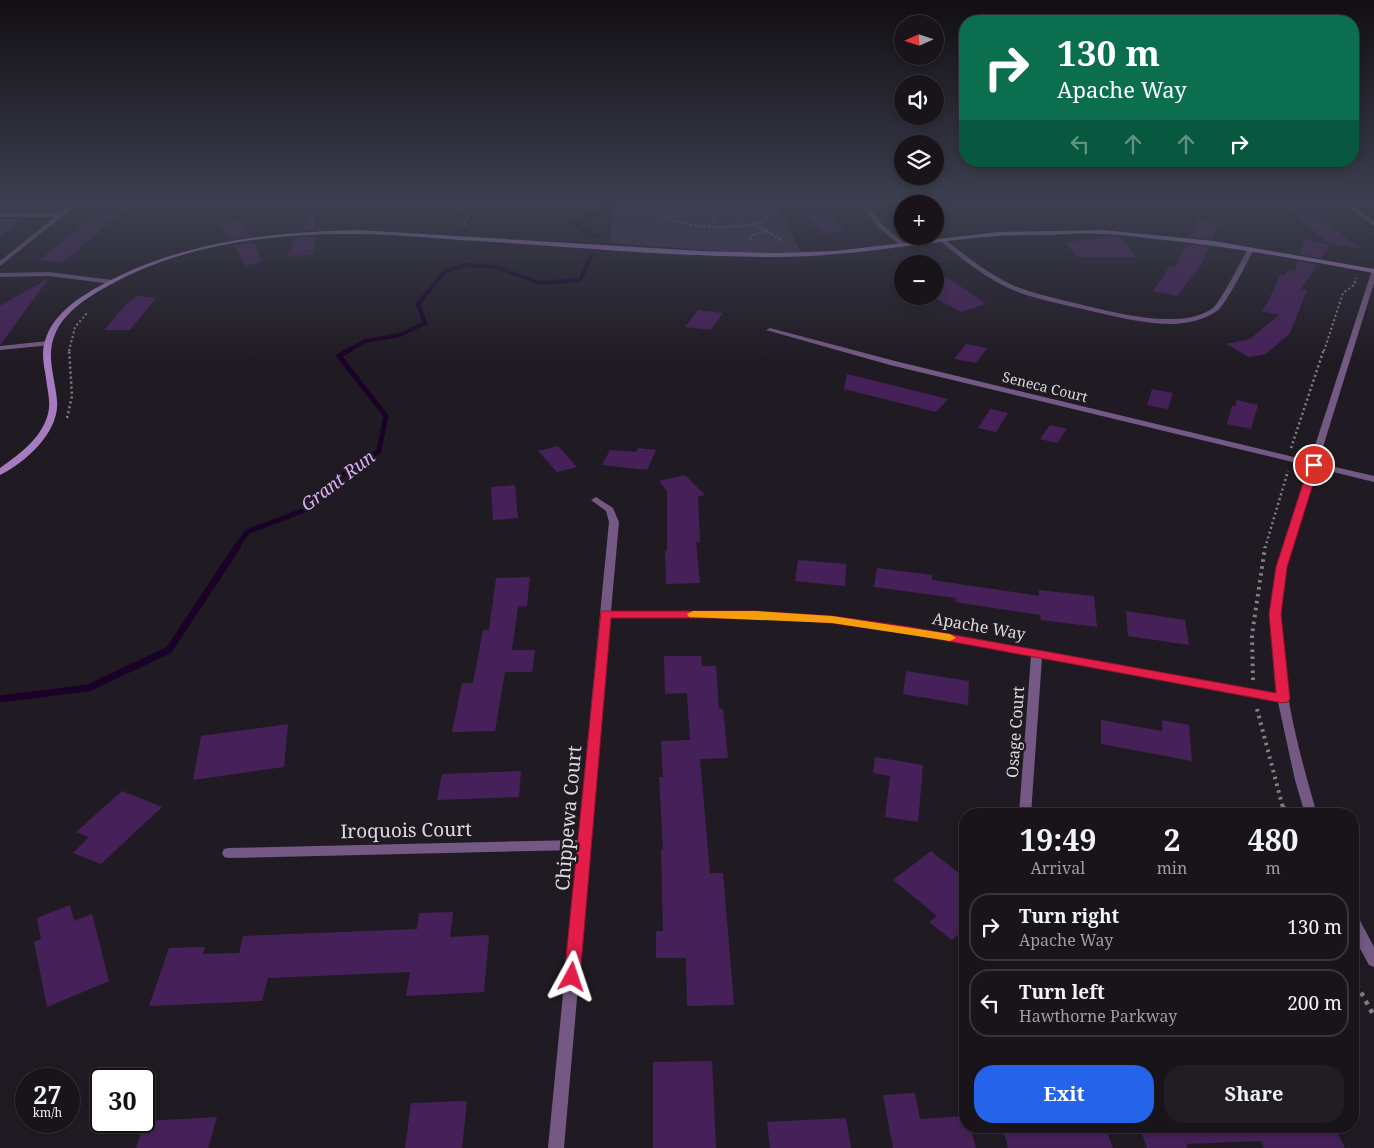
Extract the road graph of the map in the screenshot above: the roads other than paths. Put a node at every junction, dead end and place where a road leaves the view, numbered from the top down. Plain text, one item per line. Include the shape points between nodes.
1 (13, 254) edge
2 (190, 254) edge
3 (730, 254) edge
4 (811, 254) edge
5 (961, 254) edge
6 (1248, 254) edge
7 (1275, 254) edge
8 (0, 264) edge
9 (1374, 272) edge
10 (0, 275) edge
11 (112, 282) junction
12 (770, 330) dead end
13 (48, 343) junction
14 (0, 348) edge
15 (1314, 465) junction
16 (1, 470) edge
17 (1374, 479) edge
18 (596, 500) dead end
19 (605, 614) junction
20 (1038, 653) junction
21 (1283, 699) junction
22 (1025, 808) edge
23 (1309, 808) edge
24 (584, 845) junction
25 (229, 853) dead end
26 (1359, 932) edge
27 (1374, 961) edge
28 (556, 1148) edge

1 - 8 street
2 - 11 street
3 - 4 street
5 - 6 street via 990,275 1030,294 1134,318 1171,321 1202,318 1217,308
7 - 9 street
9 - 15 street
10 - 11 street via 49,274
11 - 13 street via 71,309 58,322
12 - 15 street, Seneca Court
13 - 14 street
13 - 16 street via 53,410 49,423 40,438
15 - 17 street, Seneca Court
15 - 21 street via 1281,567 1275,614
18 - 19 street, Chippewa Court via 610,510 614,522
19 - 20 street, Apache Way via 832,619
19 - 24 street, Chippewa Court
20 - 21 street, Apache Way
20 - 22 street, Osage Court
21 - 23 street
24 - 25 street, Iroquois Court
24 - 28 street, Chippewa Court
26 - 27 street

